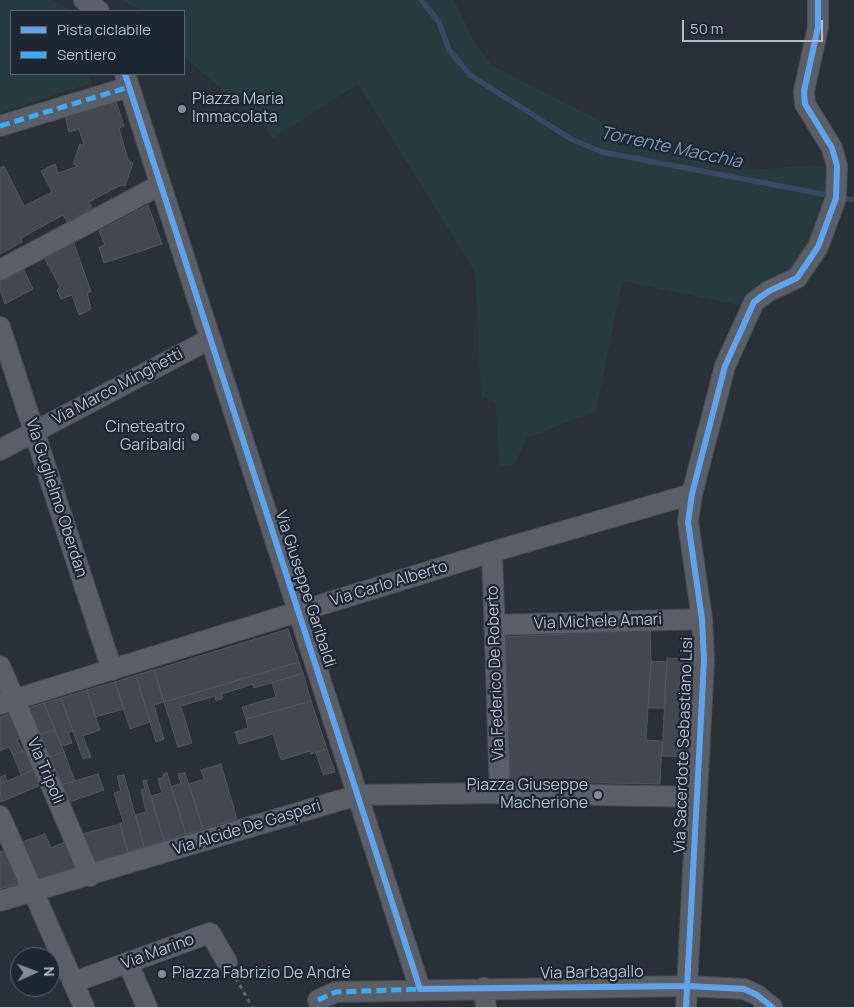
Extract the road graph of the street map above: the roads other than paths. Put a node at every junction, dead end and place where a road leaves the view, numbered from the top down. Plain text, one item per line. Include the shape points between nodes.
1 (84, 0) edge
2 (818, 0) edge
3 (97, 10) edge
4 (127, 80) edge
5 (0, 126) edge
6 (162, 191) junction
7 (0, 270) edge
8 (0, 327) edge
9 (210, 339) junction
10 (34, 432) junction
11 (0, 450) edge
12 (692, 494) junction
13 (492, 552) junction
14 (298, 612) junction
15 (702, 619) junction
16 (494, 625) junction
17 (0, 666) edge
18 (112, 670) junction
19 (7, 702) edge
20 (500, 793) junction
21 (358, 795) junction
22 (696, 797) junction
23 (0, 816) edge
24 (90, 876) junction
25 (34, 890) junction
26 (0, 901) edge
27 (227, 962) road end
28 (128, 963) junction
29 (74, 982) junction
30 (688, 986) junction
31 (420, 990) junction
32 (489, 994) edge
33 (318, 1000) dead end
34 (84, 1007) edge
35 (147, 1007) edge
36 (686, 1007) edge
37 (772, 1007) edge

1 - 3 street
2 - 12 street, Via Sacerdote Sebastiano Lisi via 818,27 804,91 805,104 832,148 837,166 836,198 818,247 797,278 754,302 725,366
4 - 5 street
4 - 6 street, Via Giuseppe Garibaldi
6 - 7 street via 139,197
6 - 9 street, Via Giuseppe Garibaldi
8 - 10 street, Via Guglielmo Oberdan
9 - 10 street, Via Marco Minghetti
9 - 14 street, Via Giuseppe Garibaldi
10 - 11 street, Via Marco Minghetti
10 - 18 street, Via Guglielmo Oberdan
12 - 13 street, Via Carlo Alberto
12 - 15 street, Via Sacerdote Sebastiano Lisi via 688,522
13 - 14 street, Via Carlo Alberto
13 - 16 street, Via Federico De Roberto
14 - 18 street, Via Carlo Alberto
14 - 21 street, Via Giuseppe Garibaldi
15 - 16 street, Via Michele Amari
15 - 22 street, Via Sacerdote Sebastiano Lisi via 704,660
16 - 20 street, Via Federico De Roberto
17 - 19 street, Via Tripoli
18 - 19 street, Via Carlo Alberto
19 - 24 street, Via Tripoli
20 - 21 street, Via Alcide De Gasperi
20 - 22 street, Via Alcide De Gasperi
21 - 24 street, Via Alcide De Gasperi
21 - 31 street, Via Giuseppe Garibaldi
22 - 30 street, Via Sacerdote Sebastiano Lisi
23 - 25 street
24 - 25 street, Via Alcide De Gasperi
25 - 26 street, Via Alcide De Gasperi
25 - 29 street
27 - 28 street, Via Marino via 210,933
28 - 29 street, Via Marino
28 - 35 street
29 - 34 street
30 - 32 street, Via Barbagallo
30 - 36 street, Via Sacerdote Sebastiano Lisi
30 - 37 street, Via Barbagallo via 744,989 758,995
31 - 32 street, Via Barbagallo
31 - 33 street, Via Barbagallo via 336,992

